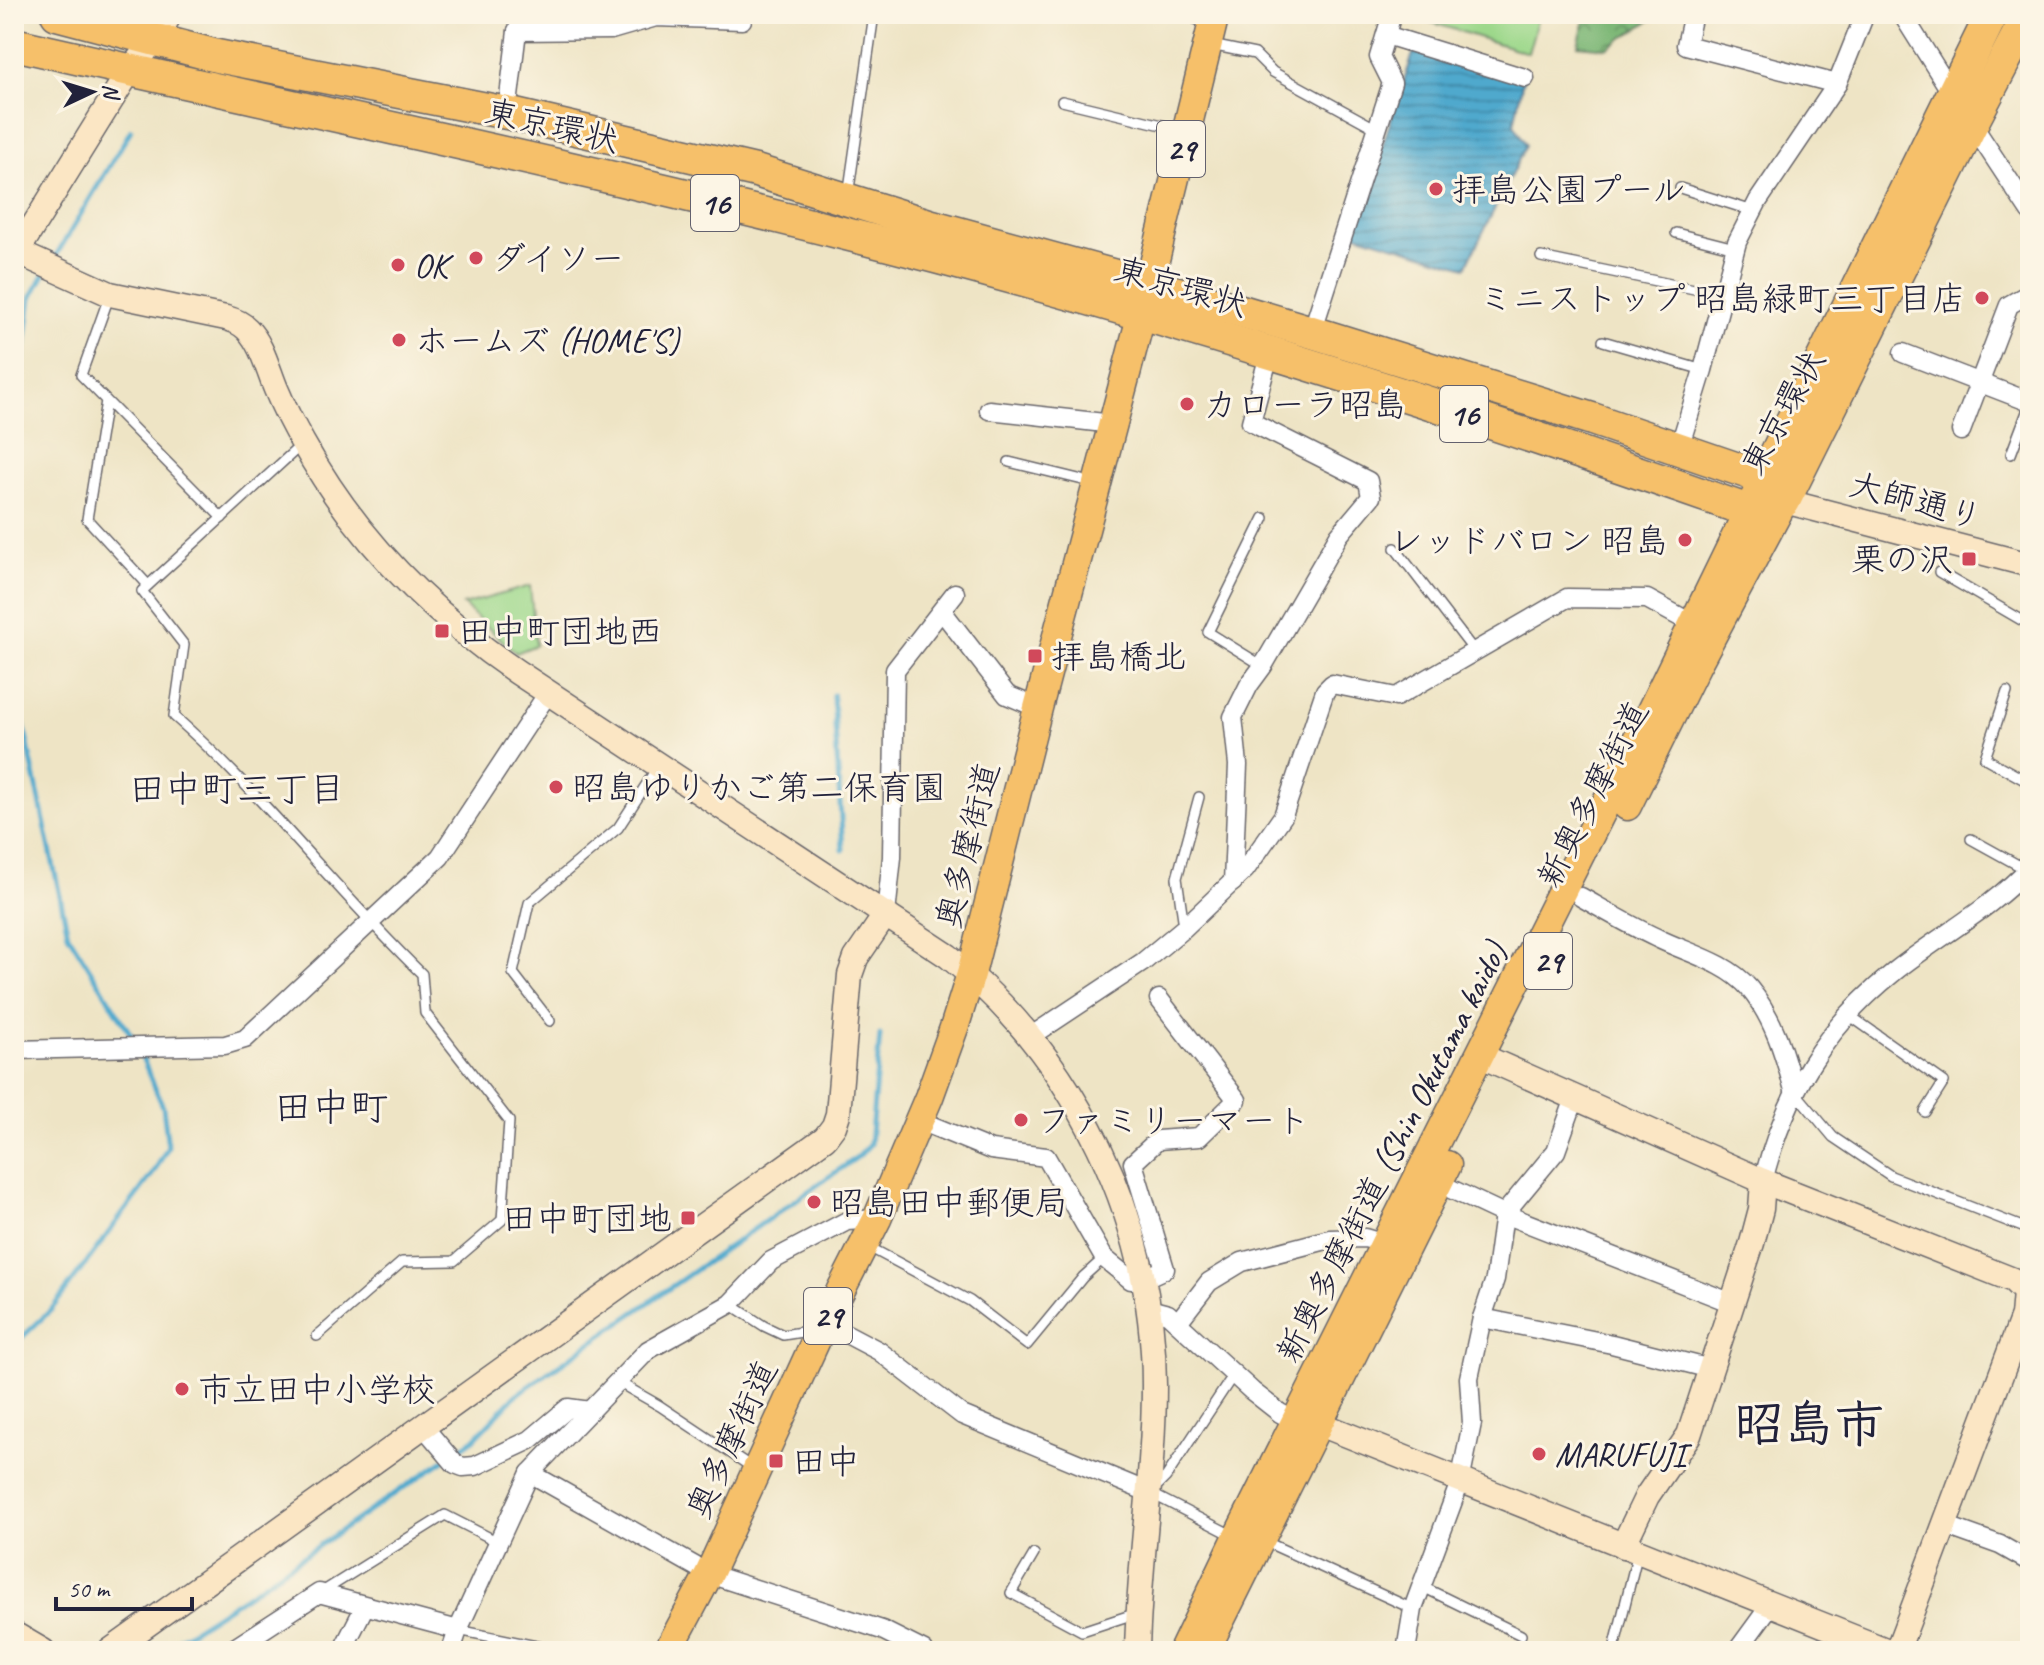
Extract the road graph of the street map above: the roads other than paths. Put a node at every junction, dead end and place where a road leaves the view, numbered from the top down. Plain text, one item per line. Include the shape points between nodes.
1 (57, 14) edge
2 (744, 14) edge
3 (874, 14) edge
4 (1183, 14) edge
5 (1392, 14) edge
6 (1693, 14) edge
7 (1865, 14) edge
8 (1902, 14) edge
9 (1992, 14) edge
10 (521, 22) edge
11 (2028, 23) edge
12 (162, 27) edge
13 (1211, 28) edge
14 (1386, 35) junction
15 (14, 44) edge
16 (130, 70) junction
17 (1525, 78) dead end
18 (1837, 84) junction
19 (1953, 96) junction
20 (1062, 101) dead end
21 (507, 113) junction
22 (1972, 123) junction
23 (1379, 130) junction
24 (1186, 131) junction
25 (1680, 188) dead end
26 (847, 199) junction
27 (1753, 211) junction
28 (2030, 212) edge
29 (1676, 233) dead end
30 (1735, 248) junction
31 (23, 257) edge
32 (1541, 257) dead end
33 (2030, 293) edge
34 (110, 294) junction
35 (1723, 295) junction
36 (1145, 298) junction
37 (1312, 332) junction
38 (1603, 341) dead end
39 (1270, 351) junction
40 (1903, 353) dead end
41 (1703, 370) junction
42 (1980, 382) junction
43 (106, 401) junction
44 (2030, 403) edge
45 (989, 410) dead end
46 (1113, 424) junction
47 (1961, 431) dead end
48 (303, 443) junction
49 (1679, 448) junction
50 (2011, 454) dead end
51 (1009, 462) dead end
52 (1097, 483) junction
53 (1774, 489) junction
54 (1749, 511) junction
55 (222, 518) junction
56 (1264, 518) dead end
57 (1395, 548) dead end
58 (2030, 565) edge
59 (1939, 572) dead end
60 (148, 585) junction
61 (955, 593) dead end
62 (942, 611) junction
63 (1693, 624) junction
64 (2030, 625) edge
65 (1475, 652) junction
66 (1263, 666) junction
67 (1664, 685) joint
68 (2007, 692) dead end
69 (548, 693) junction
70 (1038, 708) junction
71 (659, 765) junction
72 (2030, 783) edge
73 (1199, 797) dead end
74 (1971, 839) dead end
75 (2028, 868) edge
76 (1233, 882) junction
77 (2022, 889) edge
78 (1581, 897) junction
79 (886, 914) junction
80 (370, 924) junction
81 (1184, 928) junction
82 (971, 974) junction
83 (1159, 999) dead end
84 (1849, 1015) junction
85 (550, 1021) dead end
86 (1030, 1037) junction
87 (14, 1050) edge
88 (1488, 1059) junction
89 (1794, 1090) junction
90 (1575, 1098) junction
91 (1925, 1112) dead end
92 (918, 1120) junction
93 (1763, 1181) junction
94 (1438, 1183) junction
95 (1504, 1214) junction
96 (2030, 1230) edge
97 (870, 1232) junction
98 (1385, 1244) junction
99 (1104, 1258) junction
100 (1143, 1279) junction
101 (1732, 1303) junction
102 (2027, 1303) edge
103 (730, 1304) junction
104 (1149, 1309) junction
105 (1482, 1318) junction
106 (1178, 1322) junction
107 (823, 1326) junction
108 (317, 1336) dead end
109 (1711, 1369) junction
110 (1234, 1374) junction
111 (618, 1382) junction
112 (590, 1411) junction
113 (1308, 1423) junction
114 (423, 1426) junction
115 (757, 1470) junction
116 (530, 1473) junction
117 (1460, 1482) junction
118 (1150, 1493) junction
119 (1944, 1525) junction
120 (1249, 1539) junction
121 (498, 1542) junction
122 (1630, 1549) junction
123 (1034, 1554) dead end
124 (2030, 1562) edge
125 (709, 1574) junction
126 (1423, 1587) junction
127 (319, 1593) junction
128 (1772, 1603) junction
129 (365, 1606) junction
130 (1413, 1609) junction
131 (1137, 1613) junction
132 (458, 1630) junction
133 (14, 1634) edge
134 (1521, 1635) dead end
135 (246, 1646) edge
136 (1614, 1649) dead end
137 (43, 1651) edge
138 (110, 1651) edge
139 (230, 1651) edge
140 (342, 1651) edge
141 (451, 1651) edge
142 (561, 1651) edge
143 (668, 1651) edge
144 (924, 1651) edge
145 (1137, 1651) edge
146 (1183, 1651) edge
147 (1205, 1651) edge
148 (1406, 1651) edge
149 (1737, 1651) edge
150 (1888, 1651) edge
151 (1897, 1651) edge

1 - 12 highway, 東京環状 / 16
2 - 10 street via 742,20 656,17 611,30
3 - 26 lane
4 - 13 lane
5 - 14 street
6 - 18 street via 1686,45
7 - 18 street
8 - 19 street
9 - 19 highway, 東京環状
10 - 21 street
11 - 22 highway, 東京環状
12 - 16 street
12 - 21 highway, 東京環状 / 16 via 217,56
13 - 23 lane via 1255,54 1273,72
13 - 24 main road, 奥多摩街道 / 29
14 - 17 street
14 - 23 street via 1379,57 1392,83
15 - 16 highway, 東京環状 / 16
16 - 31 street
16 - 36 highway, 東京環状 / 16
18 - 27 street
19 - 22 street
19 - 53 highway, 東京環状
20 - 24 lane
21 - 26 highway, 東京環状 / 16 via 756,171
22 - 28 street
22 - 53 highway, 東京環状
23 - 37 street
24 - 36 main road, 奥多摩街道 / 29
25 - 27 lane
26 - 36 highway, 東京環状 / 16
27 - 30 street
29 - 30 lane
30 - 35 street
31 - 34 street
32 - 35 lane
33 - 42 street via 2009,305
34 - 43 lane via 81,375
34 - 48 street via 244,326
35 - 41 street
36 - 37 highway, 東京環状 / 16
36 - 39 highway, 東京環状 / 16
36 - 46 main road, 奥多摩街道 / 29
37 - 49 highway, 東京環状 / 16
38 - 41 lane
39 - 54 highway, 東京環状 / 16
39 - 66 street via 1251,422 1368,481 1371,497 1339,535
40 - 42 street
41 - 49 street
42 - 44 street
42 - 47 street
43 - 55 lane
43 - 60 lane via 87,519
44 - 50 lane
45 - 46 street
46 - 52 main road, 奥多摩街道 / 29
48 - 55 lane
48 - 69 street via 350,516 409,584 469,638
49 - 53 highway, 東京環状 / 16
51 - 52 lane
52 - 70 main road, 奥多摩街道 / 29
53 - 54 highway, 東京環状
53 - 58 street, 大師通り
53 - 78 main road, 新奥多摩街道 / 29 via 1696,666
54 - 63 main road, 新奥多摩街道 / 29
55 - 60 lane
56 - 66 lane via 1208,632
57 - 65 lane
59 - 64 lane
60 - 80 lane via 142,591 184,645 174,716 221,758
61 - 62 street
62 - 70 street via 1007,695
62 - 79 street via 895,670
63 - 65 street via 1647,599 1567,598
63 - 67 main road, 新奥多摩街道 / 29
65 - 76 street via 1396,697 1332,684 1325,691 1283,816
66 - 76 street via 1233,717 1238,765
67 - 88 main road, 新奥多摩街道 (Shin Okutama kaido) / 29
68 - 72 lane via 1985,758
69 - 71 street
69 - 80 street via 440,857
70 - 82 main road, 奥多摩街道 / 29
71 - 79 street
71 - 85 lane via 618,828 529,903 513,973
73 - 81 lane via 1177,878
74 - 75 lane
75 - 77 street
76 - 81 street
77 - 84 street via 1893,973
78 - 88 main road, 新奥多摩街道 / 29
78 - 89 street via 1740,978 1776,1029
79 - 82 street
79 - 114 street via 851,969 838,1114 825,1138
80 - 87 street via 245,1039 225,1045
80 - 108 lane via 422,974 425,1013 509,1121 502,1220 454,1261 402,1262
81 - 86 street via 1122,977
82 - 86 street
82 - 92 main road, 奥多摩街道 / 29
83 - 100 street via 1237,1100 1199,1137 1158,1140 1133,1163 1165,1269
84 - 89 street
84 - 91 lane via 1944,1082
86 - 100 street via 1065,1085 1107,1164
88 - 90 street
88 - 94 main road, 新奥多摩街道 / 29
88 - 98 main road, 新奥多摩街道 (Shin Okutama kaido) / 29
89 - 93 street
89 - 96 lane via 1833,1137 1891,1176
90 - 93 street
90 - 95 street via 1556,1151
92 - 97 main road, 奥多摩街道 / 29
92 - 99 street via 991,1150 1046,1157
93 - 101 street via 1761,1209
93 - 102 street via 2013,1280
94 - 95 street
94 - 113 main road, 新奥多摩街道 / 29
95 - 101 street
95 - 105 street via 1495,1279
97 - 99 lane via 1027,1345
97 - 103 street via 847,1221 771,1261
97 - 107 main road, 奥多摩街道 / 29
98 - 106 street via 1365,1238 1330,1239 1242,1262 1209,1282
98 - 113 main road, 新奥多摩街道 (Shin Okutama kaido) / 29
99 - 100 street via 1131,1280
100 - 104 street
101 - 109 street
102 - 119 street
103 - 107 lane via 783,1335
103 - 111 street via 648,1350
104 - 106 street
104 - 118 street via 1154,1383
105 - 109 street
105 - 117 street via 1469,1378 1472,1423
106 - 110 street
107 - 115 main road, 奥多摩街道 / 29
107 - 118 street via 879,1351 962,1415
109 - 122 street via 1689,1435 1647,1496
110 - 113 street via 1280,1413
110 - 118 lane
111 - 112 street
111 - 115 lane
112 - 114 street via 568,1408 530,1440 475,1466 463,1467 451,1459
112 - 116 street
113 - 117 street
113 - 120 main road, 新奥多摩街道 (Shin Okutama kaido) / 29
114 - 138 street
115 - 125 main road, 奥多摩街道 / 29
116 - 121 street
116 - 125 street
117 - 122 street
117 - 126 street
118 - 120 lane
118 - 131 street
119 - 124 street
119 - 151 street
120 - 130 lane
120 - 146 main road, 新奥多摩街道 (Shin Okutama kaido) / 29
120 - 147 main road, 新奥多摩街道 (Shin Okutama kaido) / 29
121 - 127 lane via 445,1515
121 - 132 street
122 - 128 street
122 - 136 lane
123 - 131 lane via 1011,1593 1082,1631
125 - 143 main road, 奥多摩街道 / 29
125 - 144 street via 882,1630
126 - 130 street
126 - 134 lane
127 - 129 street
127 - 135 street
128 - 149 street
128 - 150 street
129 - 132 street
129 - 140 street
130 - 148 street
131 - 145 street
132 - 141 street
132 - 142 lane
133 - 137 street
135 - 139 street

